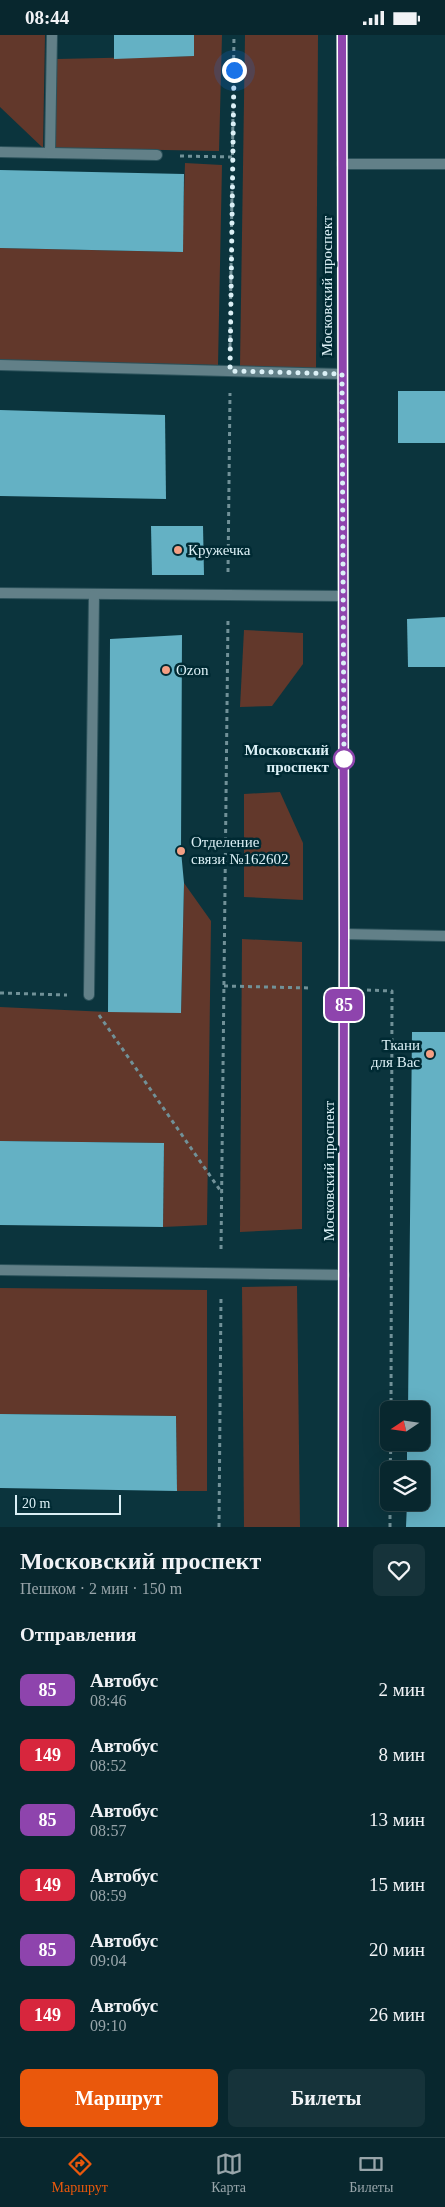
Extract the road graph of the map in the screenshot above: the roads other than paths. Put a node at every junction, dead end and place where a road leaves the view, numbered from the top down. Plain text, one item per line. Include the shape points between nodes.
1 (52, 35) edge
2 (342, 35) edge
3 (0, 151) edge
4 (50, 153) junction
5 (157, 155) road end
6 (342, 164) junction
7 (445, 165) edge
8 (0, 365) edge
9 (342, 374) junction
10 (0, 593) edge
11 (94, 595) junction
12 (343, 596) junction
13 (344, 934) junction
14 (445, 936) edge
15 (89, 995) road end
16 (0, 1270) edge
17 (344, 1275) junction
18 (343, 1527) edge

1 - 4 street
2 - 6 street, Московский проспект
3 - 4 street
4 - 5 street
6 - 7 street
6 - 9 street, Московский проспект
8 - 9 street
9 - 12 street, Московский проспект
10 - 11 street
11 - 12 street
11 - 15 street
12 - 13 street, Московский проспект
13 - 14 street
13 - 17 street, Московский проспект
16 - 17 street
17 - 18 street, Московский проспект

